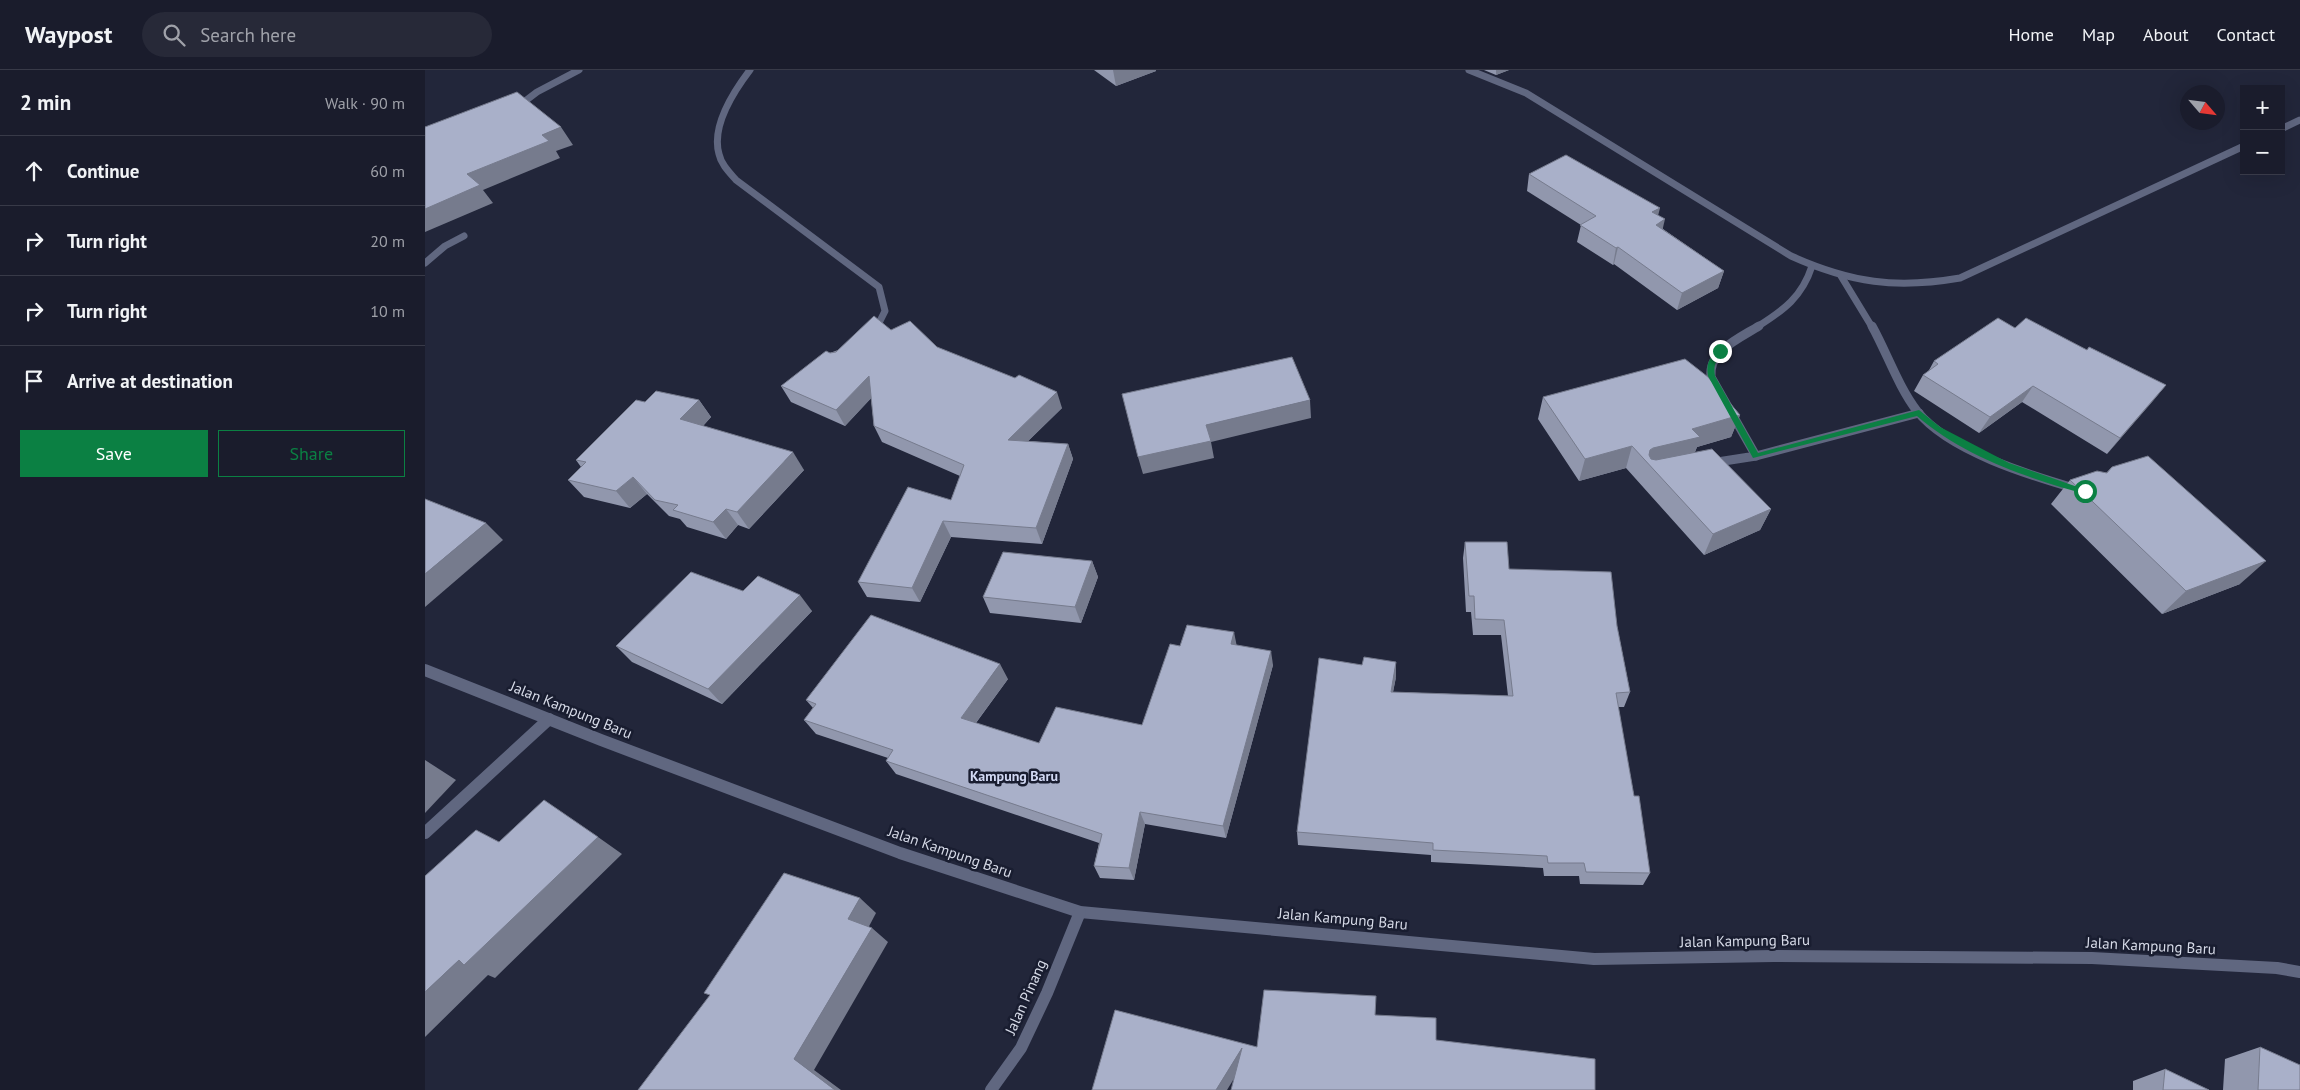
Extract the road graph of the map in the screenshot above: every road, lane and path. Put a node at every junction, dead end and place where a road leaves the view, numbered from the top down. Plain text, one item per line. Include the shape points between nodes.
1 (579, 70) edge
2 (750, 70) edge
3 (1469, 70) edge
4 (517, 108) edge
5 (2300, 120) edge
6 (2285, 126) edge
7 (2240, 148) edge
8 (464, 236) dead end
9 (425, 263) edge
10 (1812, 266) junction
11 (1841, 276) junction
12 (868, 337) edge
13 (1919, 413) junction
14 (1756, 456) junction
15 (1702, 464) edge
16 (2085, 491) edge
17 (425, 670) edge
18 (549, 719) junction
19 (425, 833) edge
20 (1080, 912) junction
21 (2300, 972) edge
22 (991, 1090) edge

1 - 4 street via 537,92
2 - 12 street via 725,112 717,137 718,152 725,168 736,180 879,287 887,305 884,320
3 - 10 street via 1526,93
5 - 6 street
7 - 11 street via 1960,278 1905,285 1874,284
8 - 9 street via 445,246
10 - 11 street
10 - 14 street via 1799,294 1720,351 1710,367 1711,376
11 - 13 street
13 - 14 street
13 - 16 street via 1937,429 2006,465
14 - 15 street
17 - 18 street, Jalan Kampung Baru
18 - 19 street
18 - 20 street, Jalan Kampung Baru via 900,853
20 - 21 street, Jalan Kampung Baru via 1593,959 1774,956 2093,958
20 - 22 street, Jalan Pinang via 1021,1048

